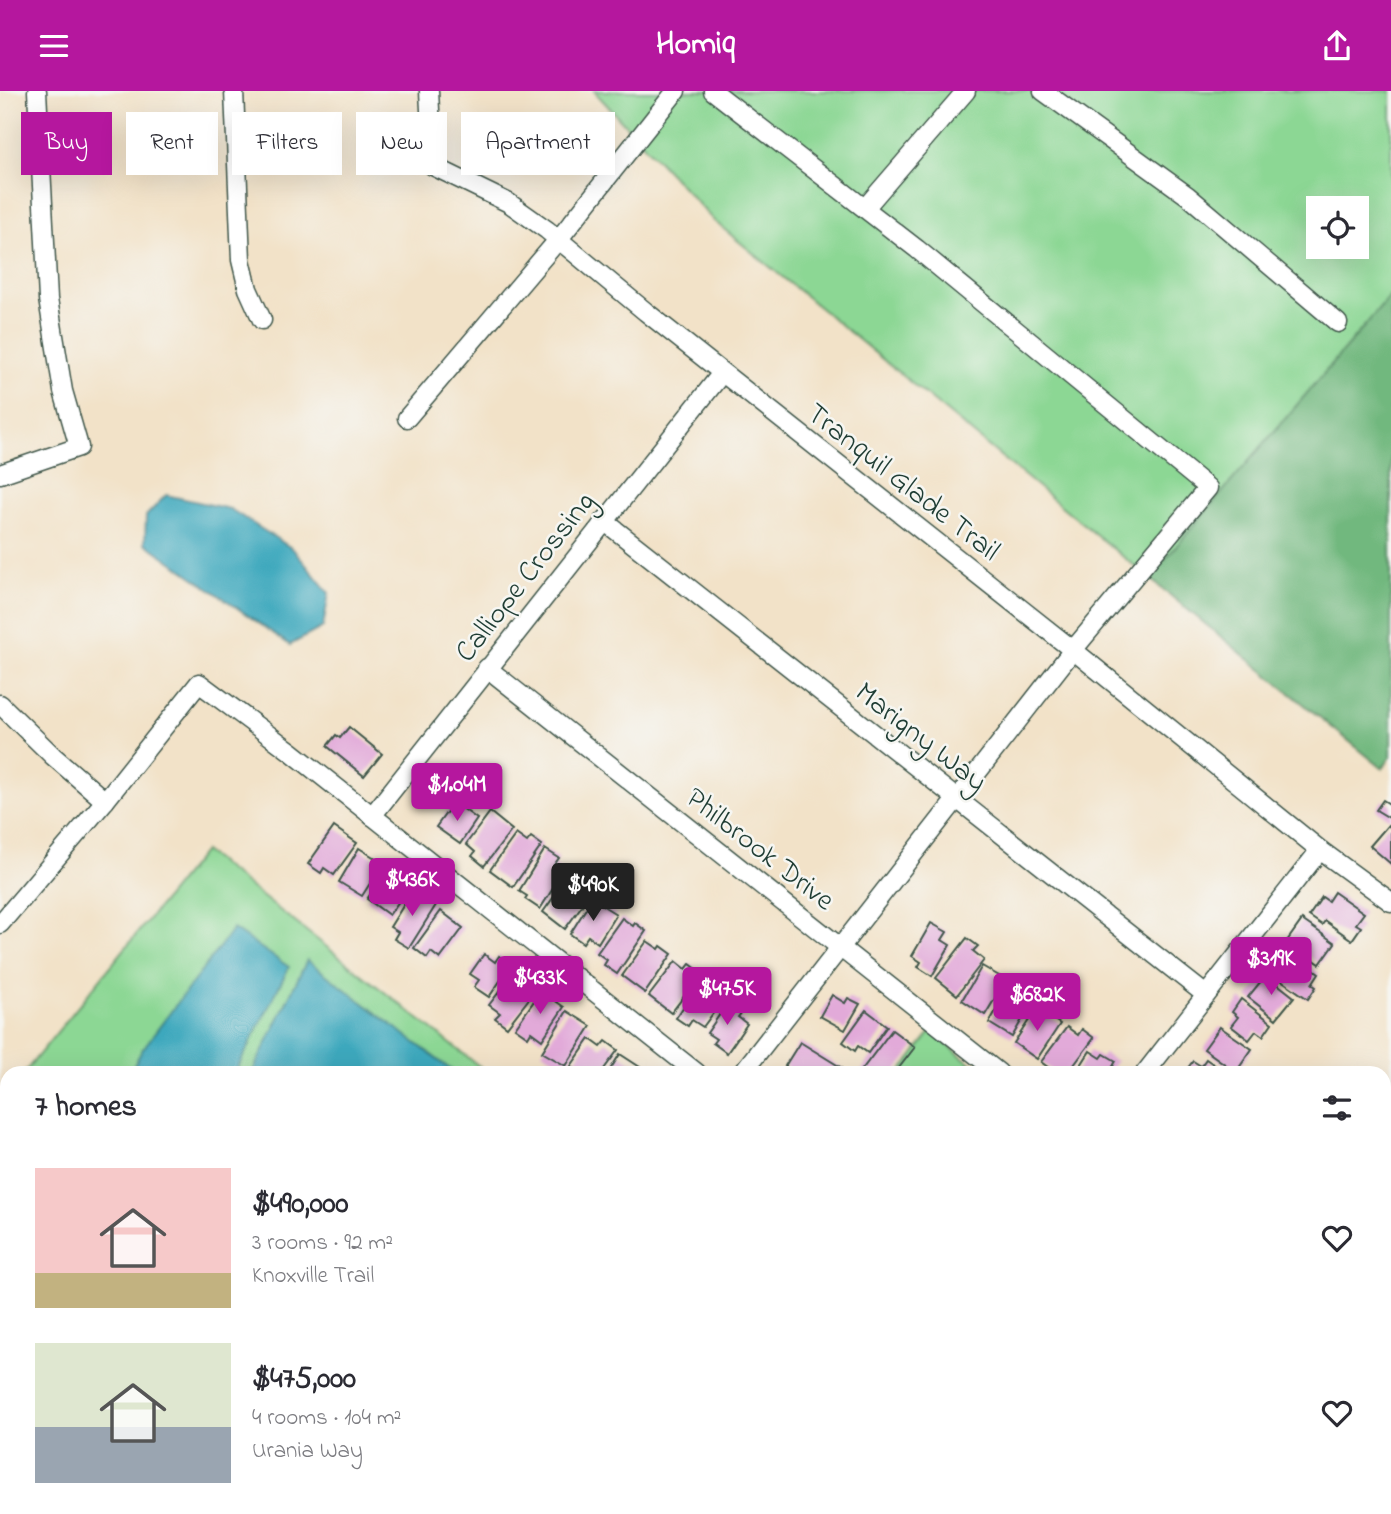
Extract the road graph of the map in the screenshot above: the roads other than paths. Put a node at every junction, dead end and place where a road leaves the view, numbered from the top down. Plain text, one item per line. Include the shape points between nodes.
1 (37, 91) edge
2 (234, 91) edge
3 (429, 91) edge
4 (676, 91) edge
5 (713, 91) edge
6 (966, 91) edge
7 (1043, 91) edge
8 (864, 208) junction
9 (558, 240) junction
10 (262, 320) dead end
11 (1338, 323) dead end
12 (722, 373) junction
13 (407, 418) dead end
14 (0, 474) edge
15 (604, 521) junction
16 (1073, 650) junction
17 (487, 669) junction
18 (0, 705) edge
19 (956, 798) junction
20 (105, 801) junction
21 (372, 816) junction
22 (1320, 850) junction
23 (1391, 902) edge
24 (0, 924) edge
25 (841, 946) junction
26 (1206, 995) junction
27 (688, 1066) edge
28 (747, 1066) edge
29 (990, 1066) edge
30 (1150, 1066) edge

1 - 14 street via 48,299 79,447
2 - 10 street via 241,260
3 - 9 street, Tranquil Glade Trail via 433,166 509,203
4 - 9 street
5 - 8 street
6 - 8 street
7 - 11 street via 1188,195
8 - 16 street via 1208,488
9 - 12 street, Tranquil Glade Trail
9 - 13 street
12 - 15 street, Calliope Crossing
12 - 16 street, Tranquil Glade Trail
15 - 17 street, Calliope Crossing
15 - 19 street, Marigny Way
16 - 19 street
16 - 22 street, Tranquil Glade Trail
17 - 21 street, Calliope Crossing
17 - 25 street, Philbrook Drive
18 - 20 street
19 - 25 street
19 - 26 street, Marigny Way
20 - 21 street via 200,683
20 - 24 street
21 - 27 street
22 - 23 street, Tranquil Glade Trail
22 - 26 street
25 - 28 street
25 - 29 street, Philbrook Drive
26 - 30 street

